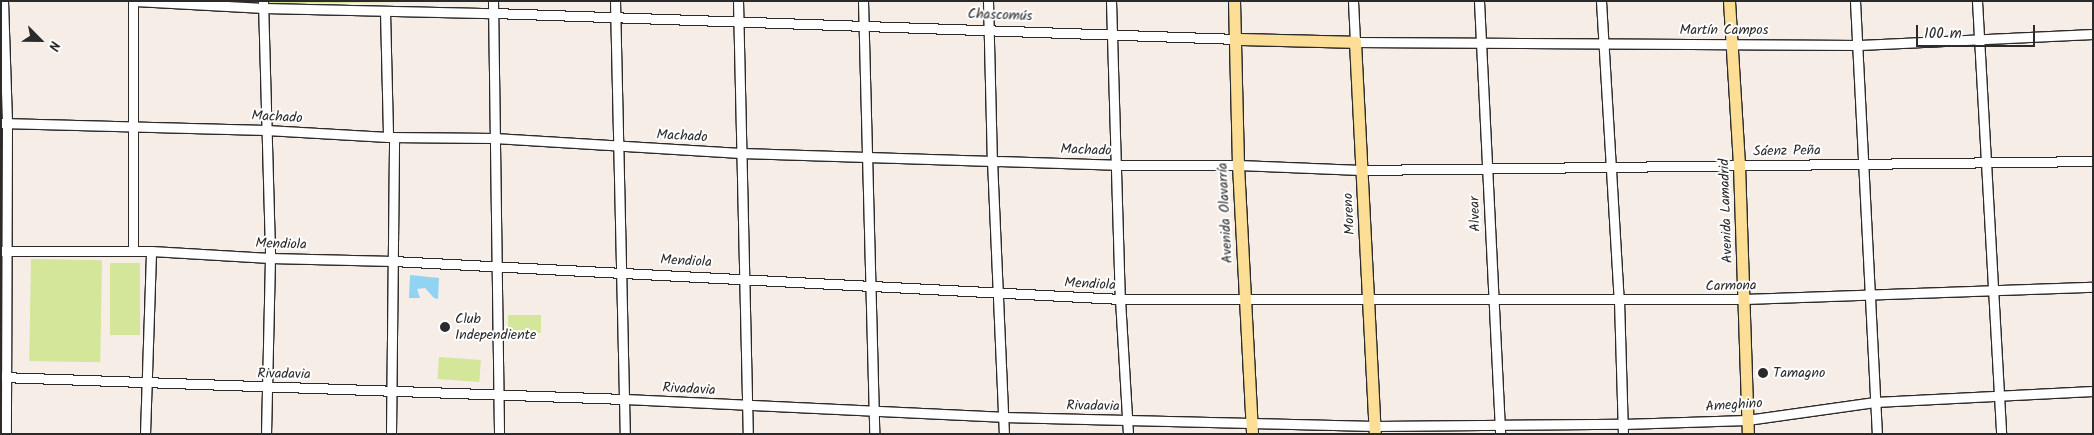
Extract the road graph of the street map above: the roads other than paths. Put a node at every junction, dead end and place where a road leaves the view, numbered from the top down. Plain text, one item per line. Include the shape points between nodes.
1 (3, 1) edge
2 (134, 1) edge
3 (493, 1) edge
4 (615, 1) edge
5 (738, 1) edge
6 (863, 1) edge
7 (988, 1) edge
8 (1110, 1) edge
9 (1234, 1) edge
10 (1353, 1) edge
11 (1478, 1) edge
12 (1601, 1) edge
13 (1730, 1) edge
14 (1855, 1) edge
15 (1977, 1) edge
16 (264, 5) edge
17 (384, 11) junction
18 (493, 13) junction
19 (615, 18) junction
20 (739, 22) junction
21 (863, 26) junction
22 (989, 30) junction
23 (1111, 34) junction
24 (2093, 34) edge
25 (1236, 39) junction
26 (1980, 40) junction
27 (1355, 42) junction
28 (1732, 43) junction
29 (1481, 44) junction
30 (1604, 44) junction
31 (1857, 45) junction
32 (4, 123) edge
33 (134, 126) junction
34 (266, 130) junction
35 (391, 137) junction
36 (494, 138) junction
37 (617, 146) junction
38 (742, 153) junction
39 (867, 156) junction
40 (992, 160) junction
41 (2093, 161) edge
42 (1986, 162) junction
43 (1116, 164) junction
44 (1238, 164) junction
45 (1862, 164) junction
46 (1739, 166) junction
47 (1609, 167) junction
48 (1487, 168) junction
49 (1361, 170) junction
50 (5, 251) edge
51 (133, 251) junction
52 (151, 251) junction
53 (270, 258) junction
54 (393, 261) junction
55 (496, 266) junction
56 (621, 272) junction
57 (745, 278) junction
58 (870, 286) junction
59 (2093, 287) edge
60 (1993, 290) junction
61 (996, 294) junction
62 (1869, 295) junction
63 (1120, 299) junction
64 (1245, 300) junction
65 (1369, 300) junction
66 (1493, 300) junction
67 (1619, 300) junction
68 (1744, 300) junction
69 (4, 377) edge
70 (147, 384) junction
71 (268, 387) junction
72 (391, 390) junction
73 (2093, 391) edge
74 (499, 395) junction
75 (1999, 396) junction
76 (624, 399) junction
77 (1875, 402) junction
78 (748, 406) junction
79 (874, 412) junction
80 (1003, 417) junction
81 (1127, 420) junction
82 (1747, 420) junction
83 (1623, 424) junction
84 (1251, 428) edge
85 (1375, 430) edge
86 (1500, 430) edge
87 (6, 434) edge
88 (145, 434) edge
89 (266, 434) edge
90 (391, 434) edge
91 (499, 434) edge
92 (625, 434) edge
93 (748, 434) edge
94 (874, 434) edge
95 (1004, 434) edge
96 (1128, 434) edge
97 (1624, 434) edge
98 (1748, 434) edge
99 (1877, 434) edge
100 (2001, 434) edge

1 - 32 street
2 - 16 street, Chascomús
2 - 33 street
3 - 18 street
4 - 19 street
5 - 20 street
6 - 21 street
7 - 22 street
8 - 23 street
9 - 25 main road, Avenida Olavarría
10 - 27 street, Moreno
11 - 29 street, Alvear
12 - 30 street
13 - 28 main road, Avenida Lamadrid
14 - 31 street
15 - 26 street
16 - 17 street, Chascomús
16 - 34 street
17 - 18 street, Chascomús
17 - 35 street
18 - 19 street, Chascomús
18 - 36 street
19 - 20 street, Chascomús
19 - 37 street
20 - 21 street, Chascomús
20 - 38 street
21 - 22 street, Chascomús
21 - 39 street
22 - 23 street, Chascomús
22 - 40 street
23 - 25 street, Chascomús
23 - 43 street
24 - 26 street, Martín Campos
25 - 27 main road, Chascomús
25 - 44 main road, Avenida Olavarría
26 - 31 street, Martín Campos
26 - 42 street
27 - 29 street, Martín Campos
27 - 49 main road, Moreno
28 - 30 street, Martín Campos
28 - 31 street, Martín Campos
28 - 46 main road, Avenida Lamadrid
29 - 30 street, Martín Campos
29 - 48 street, Alvear
30 - 47 street
31 - 45 street
32 - 33 street, Machado
32 - 50 street
33 - 34 street, Machado
33 - 51 street
34 - 35 street, Machado
34 - 53 street
35 - 36 street, Machado
35 - 54 street
36 - 37 street, Machado
36 - 55 street
37 - 38 street, Machado
37 - 56 street
38 - 39 street, Machado
38 - 57 street
39 - 40 street, Machado
39 - 58 street
40 - 43 street, Machado
40 - 61 street
41 - 42 street, Sáenz Peña
42 - 45 street, Sáenz Peña
42 - 60 street
43 - 44 street, Machado
43 - 63 street
44 - 49 street, Machado
44 - 64 main road, Avenida Olavarría
45 - 46 street, Sáenz Peña
45 - 62 street
46 - 47 street, Sáenz Peña
46 - 68 main road, Avenida Lamadrid
47 - 48 street, Sáenz Peña
47 - 67 street
48 - 49 street, Sáenz Peña
48 - 66 street, Alvear
49 - 65 main road, Moreno
50 - 51 street, Mendiola
50 - 69 street
51 - 52 street, Mendiola
52 - 53 street, Mendiola
52 - 70 street
53 - 54 street, Mendiola
53 - 71 street
54 - 55 street, Mendiola
54 - 72 street
55 - 56 street, Mendiola
55 - 74 street
56 - 57 street, Mendiola
56 - 76 street
57 - 58 street, Mendiola
57 - 78 street
58 - 61 street, Mendiola
58 - 79 street
59 - 60 street, Carmona
60 - 62 street, Carmona
60 - 75 street
61 - 63 street, Mendiola
61 - 80 street
62 - 68 street, Carmona
62 - 77 street
63 - 64 street, Mendiola
63 - 81 street
64 - 65 street, Mendiola
64 - 84 main road, Avenida Olavarría
65 - 66 street, Carmona
65 - 85 main road, Moreno
66 - 67 street, Carmona
66 - 86 street, Alvear
67 - 68 street, Carmona
67 - 83 street
68 - 82 main road, Avenida Lamadrid
69 - 70 street, Rivadavia
69 - 87 street
70 - 71 street, Rivadavia
70 - 88 street
71 - 72 street, Rivadavia
71 - 89 street
72 - 74 street, Rivadavia
72 - 90 street
73 - 75 street, Ameghino
74 - 76 street, Rivadavia
74 - 91 street
75 - 77 street, Ameghino
75 - 100 street
76 - 78 street, Rivadavia
76 - 92 street
77 - 82 street, Ameghino
77 - 99 street
78 - 79 street, Rivadavia
78 - 93 street
79 - 80 street, Rivadavia
79 - 94 street
80 - 81 street, Rivadavia
80 - 95 street
81 - 84 street, Rivadavia
81 - 96 street
82 - 83 street, Ameghino
82 - 98 main road, Avenida Lamadrid
83 - 86 street, Ameghino
83 - 97 street
84 - 85 street, Rivadavia
85 - 86 street, Ameghino

